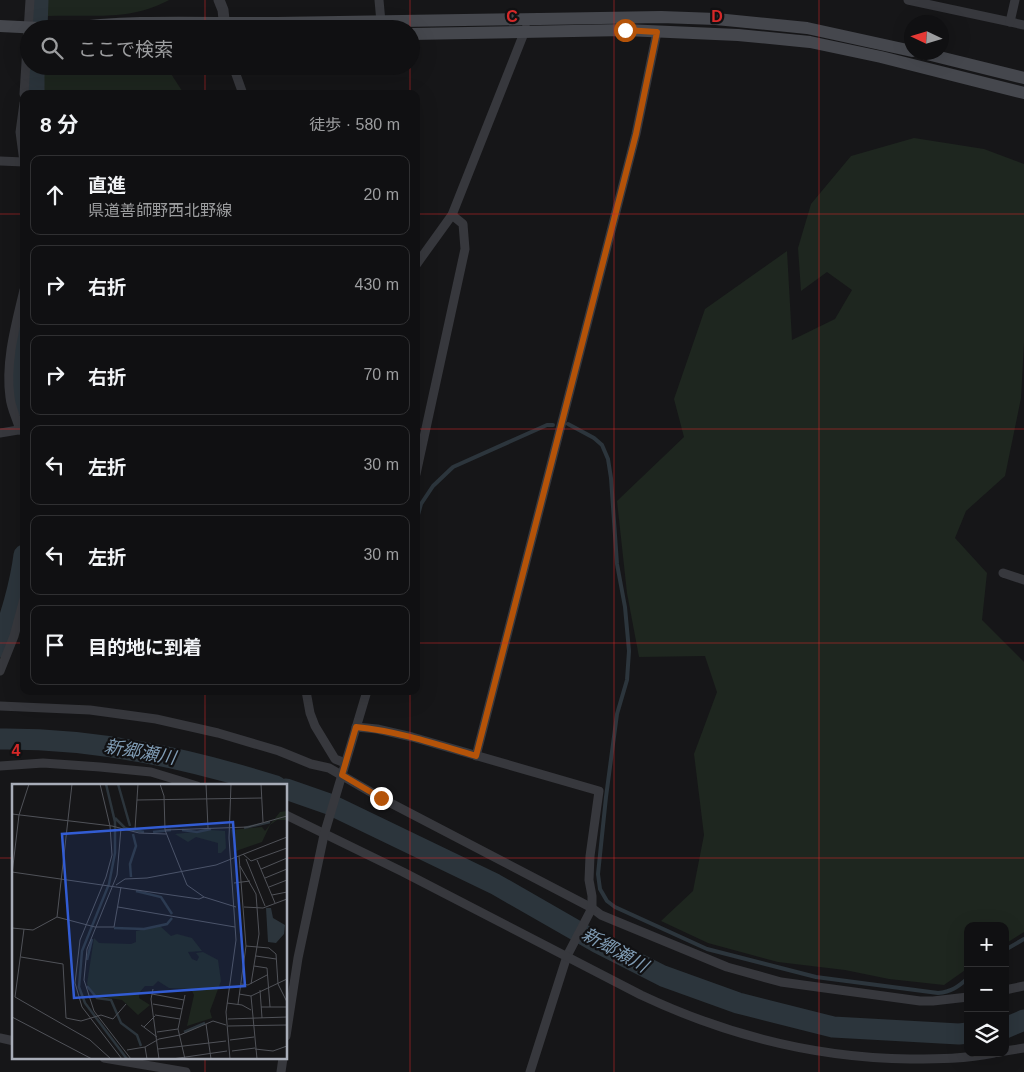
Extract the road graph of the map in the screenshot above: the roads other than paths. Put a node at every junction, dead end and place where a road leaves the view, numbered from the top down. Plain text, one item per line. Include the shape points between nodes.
1 (30, 0) edge
2 (220, 0) edge
3 (379, 0) edge
4 (908, 0) edge
5 (1015, 0) edge
6 (530, 19) junction
7 (29, 20) edge
8 (224, 20) edge
9 (381, 20) edge
10 (420, 21) edge
11 (1010, 22) junction
12 (1024, 25) edge
13 (0, 26) edge
14 (20, 27) edge
15 (524, 32) junction
16 (657, 32) junction
17 (420, 34) edge
18 (904, 49) edge
19 (949, 60) edge
20 (25, 75) edge
21 (236, 75) edge
22 (1024, 78) edge
23 (24, 90) edge
24 (242, 90) edge
25 (1024, 93) edge
26 (0, 161) edge
27 (20, 162) edge
28 (452, 215) junction
29 (420, 259) edge
30 (20, 306) edge
31 (20, 424) edge
32 (20, 429) edge
33 (0, 433) edge
34 (420, 456) edge
35 (1003, 574) dead end
36 (1024, 580) edge
37 (20, 614) edge
38 (0, 671) edge
39 (307, 695) edge
40 (366, 695) edge
41 (0, 706) edge
42 (356, 727) junction
43 (476, 756) junction
44 (345, 763) junction
45 (0, 766) edge
46 (341, 777) junction
47 (190, 784) edge
48 (288, 816) edge
49 (324, 835) junction
50 (592, 908) junction
51 (567, 956) junction
52 (1024, 986) edge
53 (1009, 989) edge
54 (964, 997) edge
55 (288, 1023) edge
56 (1024, 1048) edge
57 (1009, 1050) edge
58 (966, 1057) edge
59 (116, 1060) edge
60 (186, 1072) edge
61 (530, 1072) edge

1 - 7 street
2 - 8 street
3 - 9 street
4 - 11 street
5 - 11 street
6 - 10 main road
6 - 15 street
6 - 18 main road via 716,19 807,28
11 - 12 street
13 - 14 main road
15 - 16 main road
15 - 17 main road
15 - 28 street
16 - 25 main road via 810,42
16 - 43 street via 636,134
19 - 22 main road
20 - 23 street
21 - 24 street
26 - 27 street
28 - 29 street
28 - 34 street via 463,224 465,249
30 - 31 street via 9,370 10,398
32 - 33 street
35 - 36 street
37 - 38 street
39 - 44 street via 315,726 335,758
40 - 42 street
41 - 46 street via 90,710 156,719 253,743 329,768
42 - 43 street via 412,737
42 - 44 street
43 - 50 street via 599,791 590,856
44 - 46 street
45 - 47 street via 100,767 151,772
46 - 49 street
46 - 50 street
48 - 49 street
49 - 51 street
49 - 55 street
50 - 51 street
50 - 54 street via 601,915 728,967 781,982 920,1001
51 - 58 street via 670,1009 802,1049 857,1057
51 - 61 street
52 - 53 street
56 - 57 street
59 - 60 street

